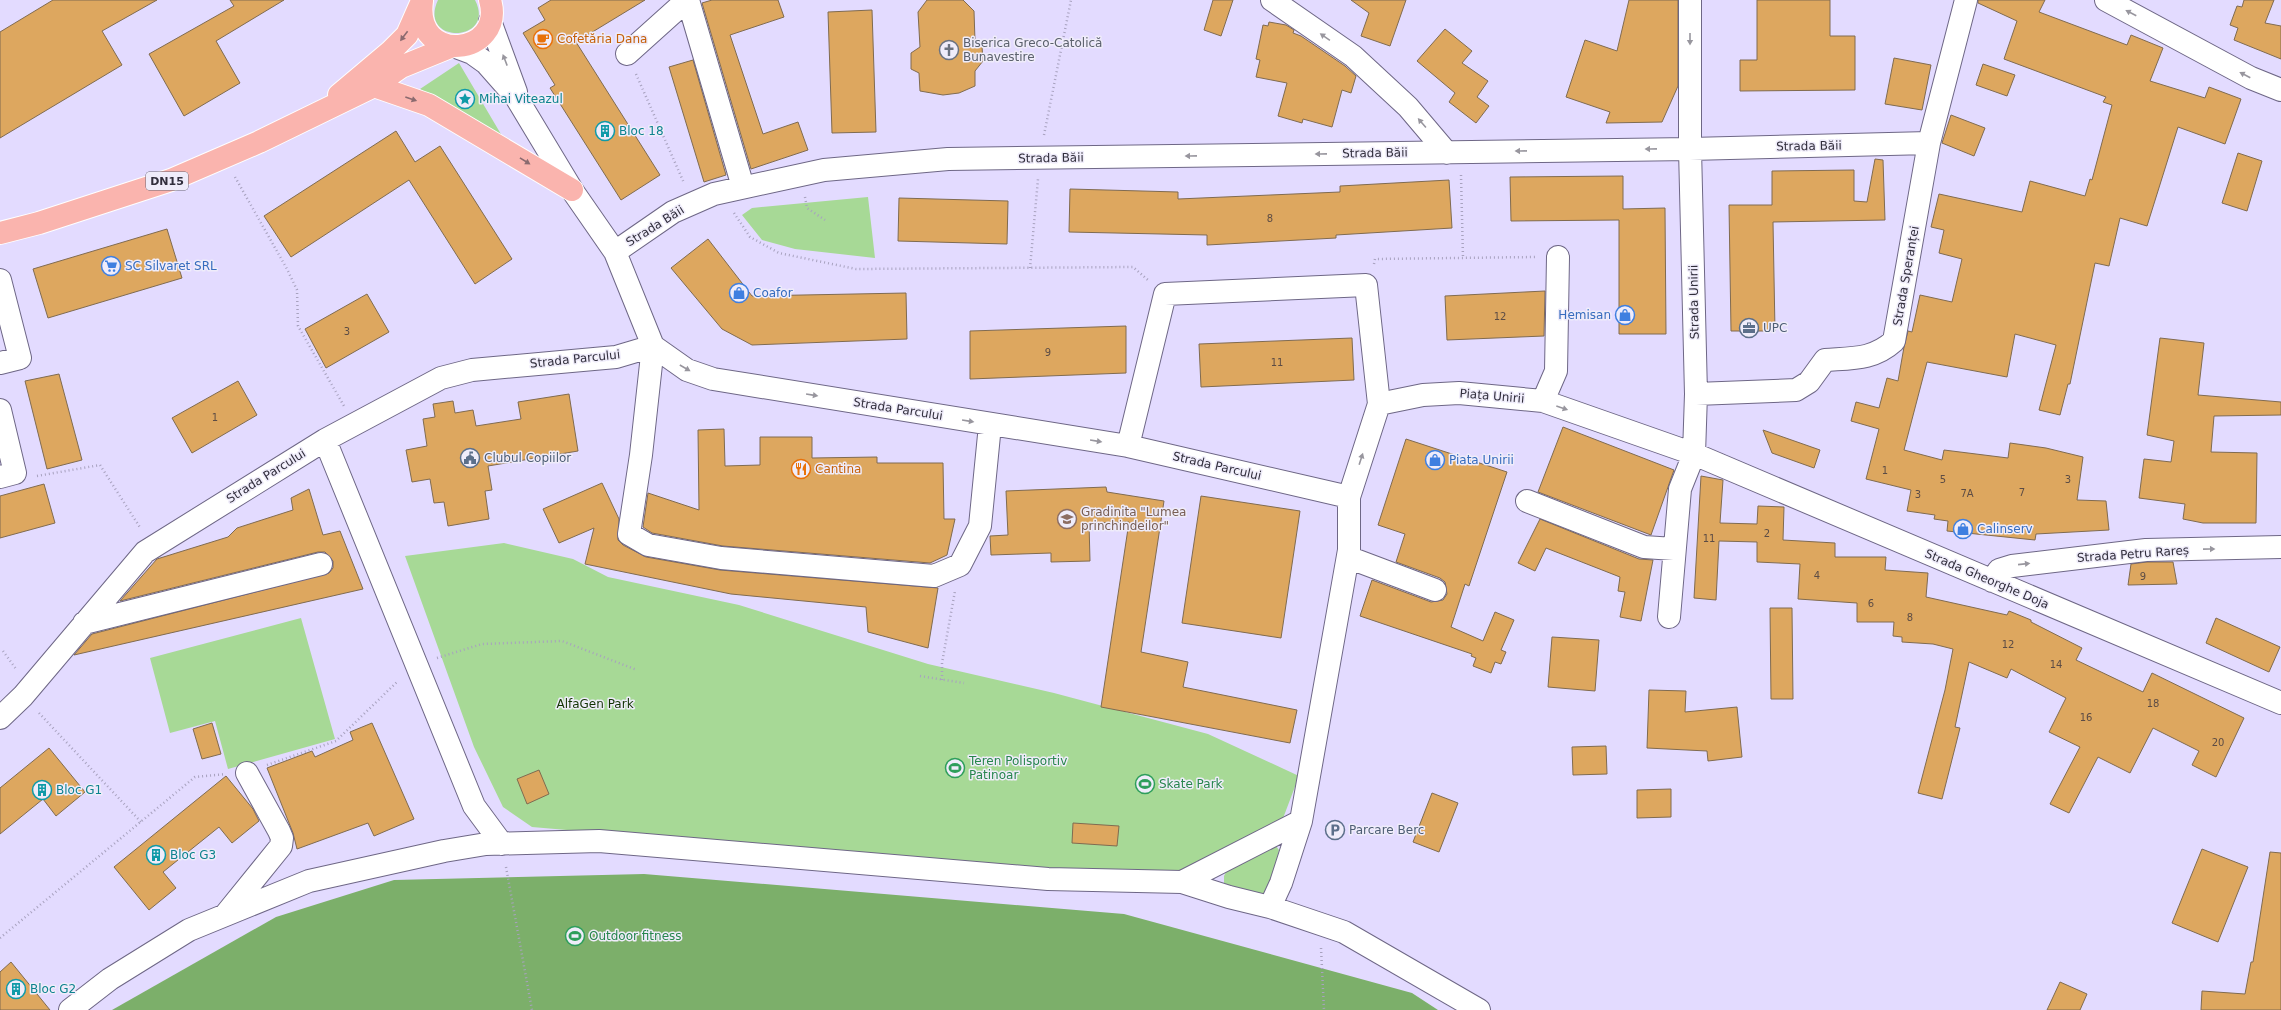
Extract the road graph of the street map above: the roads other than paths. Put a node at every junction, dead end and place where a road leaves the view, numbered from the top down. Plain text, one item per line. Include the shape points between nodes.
1 (687, 0) edge
2 (1272, 0) edge
3 (1690, 0) edge
4 (1966, 0) edge
5 (2106, 0) edge
6 (422, 1) edge
7 (493, 7) edge
8 (453, 47) junction
9 (627, 54) road end
10 (374, 86) junction
11 (2281, 90) edge
12 (516, 97) junction
13 (326, 108) junction
14 (1929, 143) junction
15 (1690, 149) junction
16 (1454, 152) junction
17 (743, 187) junction
18 (572, 190) junction
19 (0, 233) edge
20 (615, 252) junction
21 (1558, 257) road end
22 (0, 280) edge
23 (653, 346) junction
24 (0, 363) edge
25 (1696, 394) junction
26 (1543, 401) junction
27 (1379, 404) junction
28 (0, 410) edge
29 (990, 425) junction
30 (325, 440) junction
31 (1128, 446) junction
32 (1694, 454) junction
33 (8, 475) edge
34 (1349, 497) junction
35 (1527, 501) dead end
36 (2281, 547) edge
37 (1674, 549) junction
38 (1349, 550) junction
39 (320, 564) dead end
40 (1992, 580) junction
41 (1435, 590) dead end
42 (1669, 617) dead end
43 (84, 623) junction
44 (2281, 703) edge
45 (0, 718) edge
46 (247, 772) road end
47 (1301, 821) junction
48 (502, 844) junction
49 (1182, 882) junction
50 (1270, 907) junction
51 (225, 916) junction
52 (70, 1010) edge
53 (1479, 1010) edge

1 - 9 street
1 - 17 street
16 -> 2 street via 1353,56
3 -> 15 street
4 - 14 street, Strada Speranței
11 -> 5 street via 2251,78
6 - 8 main road, DN15 via 420,13 423,25 439,43
6 -> 13 main road, DN15 via 406,34 390,52
7 - 8 main road, DN15 via 486,32 478,40 468,45
12 -> 7 street, Strada Băii via 516,88
8 - 10 main road, DN15 via 401,67
8 - 12 street, Strada Băii via 472,53 486,63
10 - 13 main road, DN15
10 -> 18 main road via 429,105
12 - 18 street, Strada Băii
13 - 19 main road, DN15 via 171,180
14 - 15 street, Strada Băii
14 - 25 street, Strada Speranței via 1894,341 1883,351 1864,357 1826,360 1809,382 1796,390
15 -> 16 street, Strada Băii
15 - 25 street, Strada Unirii
16 -> 17 street, Strada Băii via 948,159 824,170
17 - 20 street, Strada Băii via 720,192 673,212
18 - 20 street, Strada Băii
20 - 23 street
21 - 26 street via 1556,371
22 - 24 street via 20,358
23 -> 29 street, Strada Parcului via 687,370 713,379
23 - 29 street via 629,534 648,545 714,557 934,576 960,565 980,526
23 - 30 street, Strada Parcului via 616,356 472,370 441,378
25 - 32 street, Strada Unirii
26 - 27 street, Piața Unirii via 1459,392 1423,395
26 -> 32 street, Piața Unirii
27 - 31 street via 1366,285 1165,294
34 -> 27 street
28 - 33 street
29 -> 31 street, Strada Parcului
30 - 43 street, Strada Parcului via 145,552
30 - 48 street via 474,806
31 - 34 street, Strada Parcului
32 - 37 street, Strada Unirii via 1680,489
32 - 40 street, Strada Gheorghe Doja
34 - 38 street
35 - 37 street via 1644,547
40 -> 36 street, Strada Petru Rareș via 1999,570 2012,566 2146,550
37 - 42 street, Strada Unirii
38 - 41 street via 1350,558
38 - 47 street
39 - 43 street
40 - 44 street, Strada Gheorghe Doja
43 - 45 street, Strada Parcului via 23,696
46 - 51 street via 279,831 282,838 281,846
47 - 49 street
47 - 50 street via 1281,883
48 - 49 street via 599,841 1048,878
48 - 51 street via 444,851 309,881
49 - 50 street
50 - 53 street via 1344,932
51 - 52 street via 189,930 110,978

